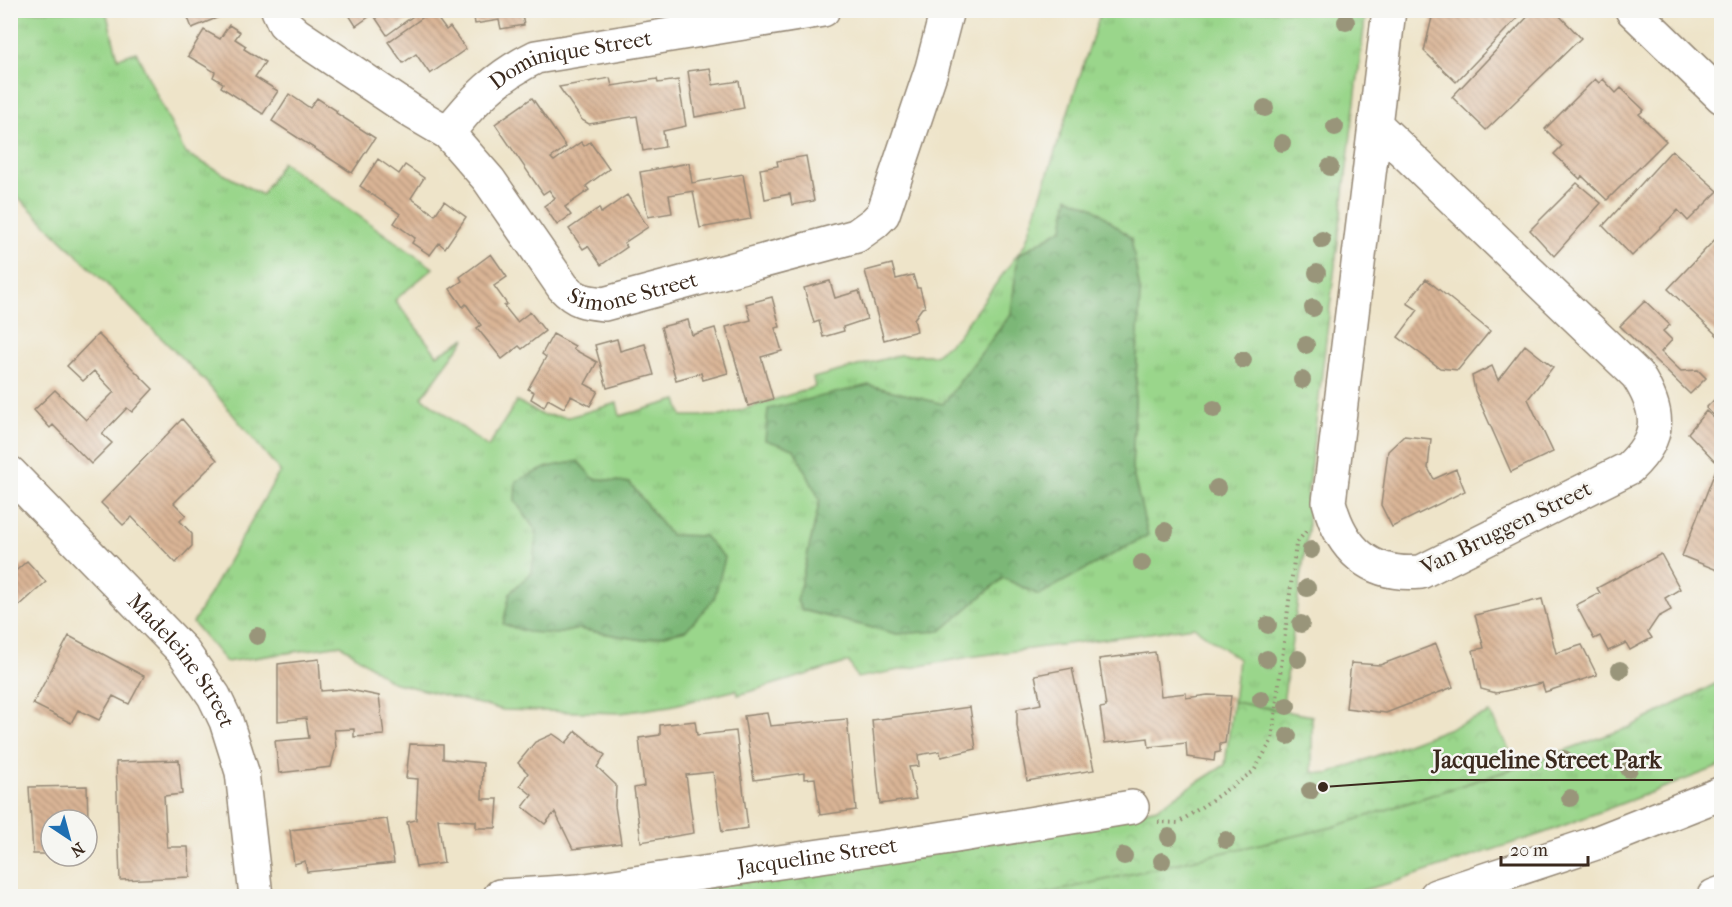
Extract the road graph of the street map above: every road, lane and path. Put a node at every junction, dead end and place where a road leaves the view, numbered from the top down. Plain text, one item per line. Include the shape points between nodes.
1 (278, 10) edge
2 (823, 10) edge
3 (947, 10) edge
4 (1389, 10) edge
5 (1632, 10) edge
6 (1722, 97) edge
7 (1375, 124) junction
8 (448, 133) junction
9 (10, 473) edge
10 (1329, 502) junction
11 (1722, 793) edge
12 (1132, 807) joint
13 (1722, 893) edge
14 (256, 897) edge
15 (500, 897) edge
16 (1436, 897) edge
17 (1714, 897) edge

1 - 8 main road, Simone Street via 296,34
2 - 8 main road, Dominique Street via 536,57 485,90
3 - 8 main road, Simone Street via 932,68 883,214 874,223 856,236 604,304 573,297 563,287 489,180
4 - 7 main road, Van Bruggen Street
5 - 6 main road
7 - 10 main road, Van Bruggen Street
7 - 10 main road, Van Bruggen Street via 1637,375 1655,418 1652,440 1629,468 1421,572 1403,574 1371,564 1349,547 1340,534
9 - 14 main road, Madeleine Street via 182,650 214,696 242,772
10 - 12 path via 1296,544 1272,740 1254,771 1178,823 1153,822
11 - 16 main road via 1596,843
12 - 15 main road, Jacqueline Street via 579,891
13 - 17 main road

